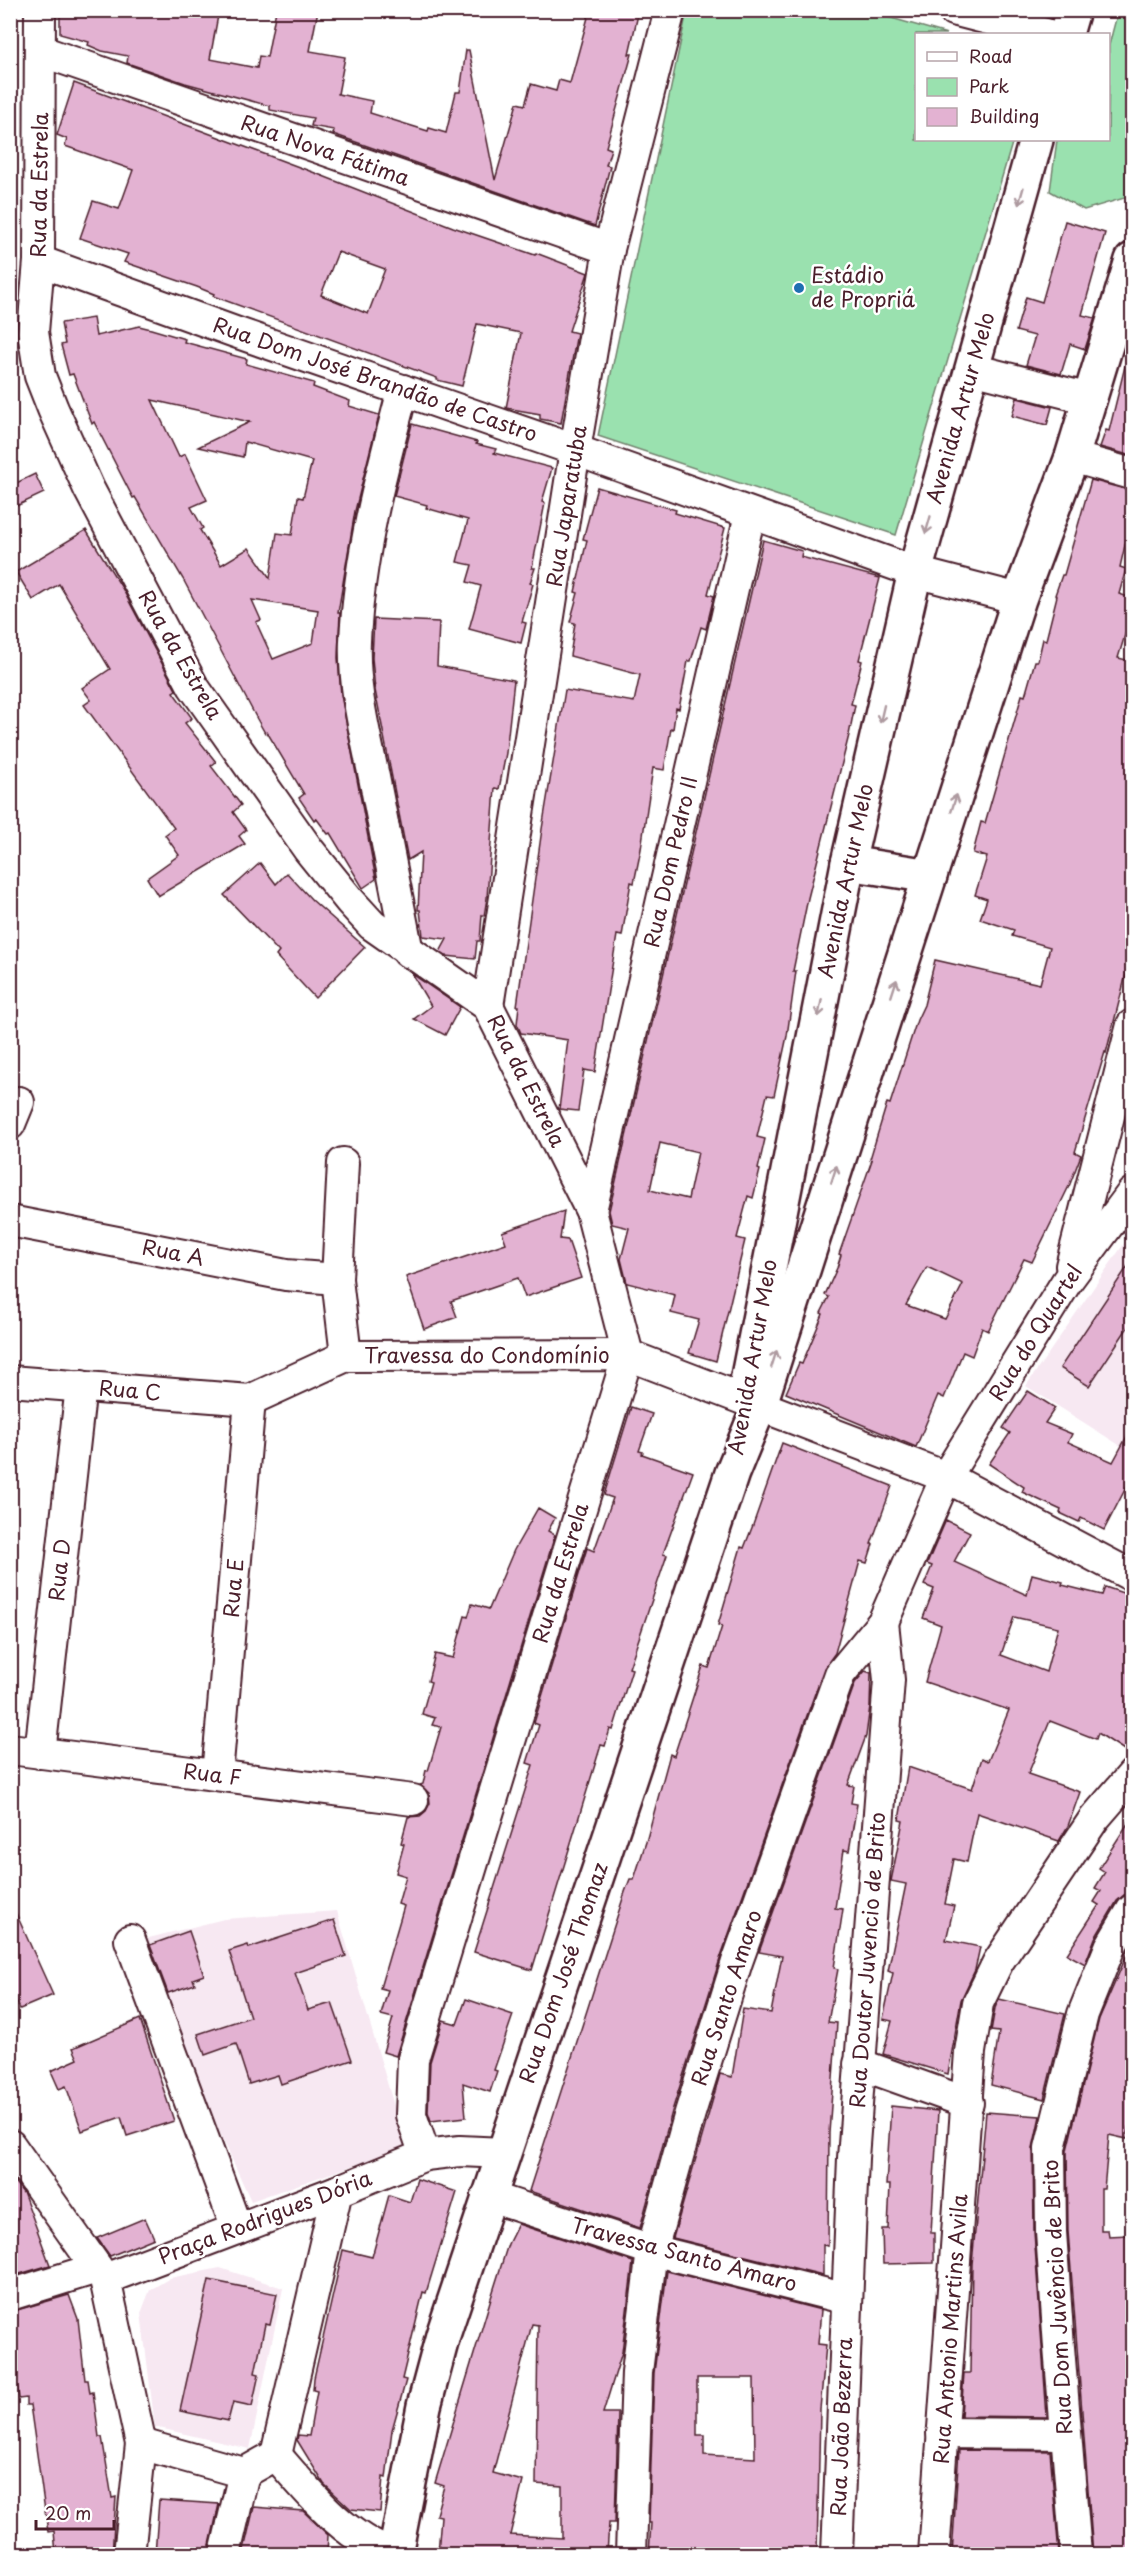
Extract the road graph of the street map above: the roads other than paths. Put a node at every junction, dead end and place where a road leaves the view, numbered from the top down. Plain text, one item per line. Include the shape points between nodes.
1 (40, 10) edge
2 (670, 10) edge
3 (953, 10) edge
4 (1073, 10) edge
5 (1042, 33) edge
6 (1066, 33) edge
7 (41, 51) junction
8 (1036, 141) edge
9 (609, 249) junction
10 (1132, 260) edge
11 (39, 261) junction
12 (972, 369) junction
13 (403, 390) junction
14 (1090, 399) junction
15 (575, 450) junction
16 (1072, 457) junction
17 (1132, 474) edge
18 (750, 514) junction
19 (915, 572) junction
20 (1019, 599) junction
21 (848, 863) junction
22 (930, 876) junction
23 (408, 952) junction
24 (488, 1006) junction
25 (1132, 1025) edge
26 (1122, 1108) edge
27 (343, 1164) dead end
28 (1132, 1193) edge
29 (591, 1211) junction
30 (10, 1221) edge
31 (337, 1279) junction
32 (1067, 1281) junction
33 (628, 1355) junction
34 (346, 1356) junction
35 (10, 1381) edge
36 (81, 1386) junction
37 (250, 1400) junction
38 (751, 1404) junction
39 (732, 1473) joint
40 (946, 1477) junction
41 (1132, 1576) edge
42 (884, 1622) junction
43 (10, 1749) edge
44 (40, 1753) junction
45 (217, 1775) junction
46 (1132, 1775) edge
47 (413, 1800) dead end
48 (1132, 1910) edge
49 (130, 1940) dead end
50 (859, 2064) junction
51 (968, 2103) junction
52 (10, 2145) edge
53 (504, 2153) junction
54 (425, 2155) junction
55 (337, 2192) junction
56 (487, 2196) junction
57 (237, 2229) junction
58 (652, 2250) junction
59 (101, 2273) junction
60 (10, 2295) edge
61 (847, 2299) junction
62 (942, 2433) junction
63 (1066, 2434) junction
64 (141, 2444) junction
65 (276, 2455) junction
66 (244, 2473) junction
67 (409, 2476) junction
68 (129, 2554) edge
69 (225, 2554) edge
70 (394, 2554) edge
71 (410, 2554) edge
72 (631, 2554) edge
73 (837, 2554) edge
74 (934, 2554) edge
75 (1076, 2554) edge

1 - 7 street, Rua da Estrela
2 - 9 street, Rua Japaratuba
3 - 5 street
4 - 6 main road
7 - 9 street, Rua Nova Fátima
7 - 11 street, Rua da Estrela
8 -> 12 main road, Avenida Artur Melo
9 - 15 street, Rua Japaratuba
10 - 14 main road, Avenida Artur Melo
11 - 13 street, Rua Dom José Brandão de Castro
11 - 23 street, Rua da Estrela via 33,332 40,376 89,489 188,675 308,849 372,925
12 - 14 street
12 -> 19 main road, Avenida Artur Melo
13 - 15 street, Rua Dom José Brandão de Castro
13 - 23 street via 373,504 355,642 363,720
14 - 16 main road, Avenida Artur Melo
15 - 18 street, Rua Dom José Brandão de Castro
15 - 24 street, Rua Japaratuba
16 - 17 street
16 - 20 main road, Avenida Artur Melo
18 - 19 street, Rua Dom José Brandão de Castro
18 - 29 street, Rua Dom Pedro II
19 - 20 street, Rua Dom José Brandão de Castro
19 -> 21 main road, Avenida Artur Melo
22 -> 20 main road, Avenida Artur Melo
21 - 22 main road
21 -> 38 main road, Avenida Artur Melo
38 -> 22 main road, Avenida Artur Melo
23 - 24 street, Rua da Estrela
24 - 29 street, Rua da Estrela
25 - 26 street
26 - 32 street
27 - 31 street
28 - 32 street, Rua do Quartel
29 - 33 street, Rua da Estrela
30 - 31 street, Rua A via 286,1275
31 - 34 street
32 - 40 street, Rua do Quartel
33 - 34 street, Travessa do Condomínio
33 - 38 street
33 - 54 street, Rua da Estrela via 413,2059 411,2115
34 - 37 street
35 - 36 street, Rua C
36 - 37 street, Rua C
36 - 44 street, Rua D
37 - 45 street, Rua E
38 - 39 main road, Avenida Artur Melo
38 - 40 street
39 - 53 main road, Rua Dom José Thomaz
40 - 41 street
40 - 42 street, Rua Santo Amaro
42 - 50 street, Rua Doutor Juvencio de Brito via 889,1680
42 - 58 street, Rua Santo Amaro via 840,1674 737,1962
43 - 44 street, Rua F
44 - 45 street, Rua F
45 - 47 street, Rua F
46 - 51 street, Rua Antonio Martins Avila via 1094,1819 998,1962 978,2003 970,2052
48 - 63 street, Rua Dom Juvêncio de Brito via 1110,1947 1083,2014 1050,2148
49 - 57 street
50 - 51 street
50 - 61 street, Rua Doutor Juvencio de Brito
51 - 62 street, Rua Antonio Martins Avila
52 - 59 street
53 - 54 street, Praça Rodrigues Dória via 460,2151
53 - 56 main road, Rua Dom José Thomaz
54 - 55 street, Praça Rodrigues Dória
55 - 57 street, Praça Rodrigues Dória
55 - 65 street
56 - 58 street, Travessa Santo Amaro
56 - 67 main road, Rua Dom José Thomaz via 443,2335
57 - 59 street, Praça Rodrigues Dória
58 - 61 street, Travessa Santo Amaro
58 - 72 street, Rua Santo Amaro via 637,2372
59 - 60 street, Praça Rodrigues Dória
59 - 64 street
61 - 73 street, Rua João Bezerra
62 - 63 street
62 - 74 street, Rua Antonio Martins Avila
63 - 75 street, Rua Dom Juvêncio de Brito
64 - 66 street
64 - 68 street
65 - 66 street
65 - 70 street via 330,2514 368,2544
66 - 69 street
67 - 70 main road, Rua Dom José Thomaz
67 - 71 main road, Rua Dom José Thomaz

